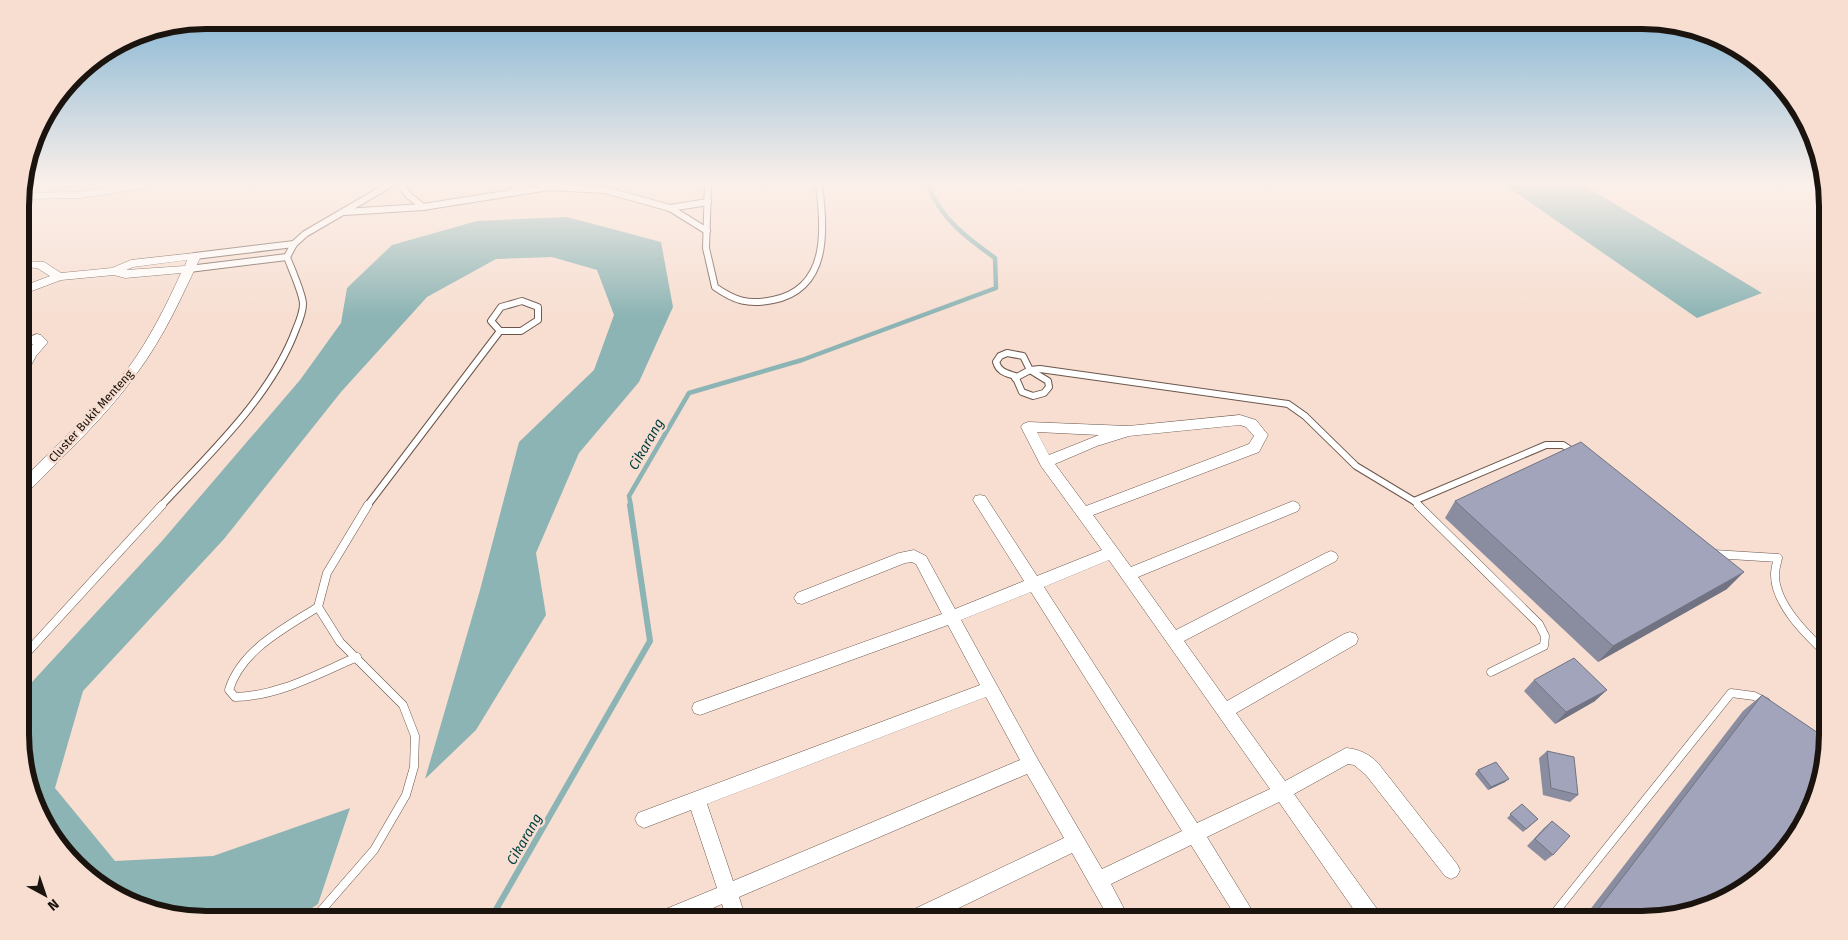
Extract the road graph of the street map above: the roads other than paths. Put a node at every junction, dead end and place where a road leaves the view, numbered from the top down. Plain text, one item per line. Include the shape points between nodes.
1 (314, 229) edge
2 (704, 229) edge
3 (822, 229) edge
4 (707, 231) joint
5 (294, 244) junction
6 (195, 256) junction
7 (287, 257) junction
8 (29, 265) edge
9 (189, 269) junction
10 (114, 271) junction
11 (59, 277) junction
12 (29, 288) edge
13 (500, 331) junction
14 (29, 340) edge
15 (29, 352) edge
16 (1030, 370) junction
17 (1015, 378) junction
18 (1127, 431) junction
19 (1584, 461) edge
20 (1046, 462) junction
21 (29, 482) edge
22 (980, 500) dead end
23 (1414, 501) junction
24 (1293, 507) dead end
25 (1083, 513) junction
26 (1111, 553) junction
27 (1702, 553) edge
28 (1331, 558) dead end
29 (1128, 576) junction
30 (1034, 584) junction
31 (802, 598) dead end
32 (318, 607) junction
33 (952, 617) junction
34 (1174, 639) junction
35 (1350, 640) dead end
36 (1819, 647) edge
37 (29, 650) edge
38 (357, 657) junction
39 (1491, 672) dead end
40 (990, 688) junction
41 (700, 708) dead end
42 (1774, 708) edge
43 (1226, 710) junction
44 (1031, 764) junction
45 (1281, 792) junction
46 (697, 800) junction
47 (644, 819) dead end
48 (1194, 834) junction
49 (1075, 842) junction
50 (1451, 870) dead end
51 (1100, 880) junction
52 (728, 892) junction
53 (320, 911) edge
54 (684, 911) edge
55 (734, 911) edge
56 (932, 911) edge
57 (1116, 911) edge
58 (1243, 911) edge
59 (1367, 911) edge
60 (1556, 911) edge

1 - 5 lane
2 - 4 lane
3 - 4 lane via 814,271 804,284 790,296 758,303 731,298 715,287 706,248
5 - 6 lane
5 - 7 lane
6 - 9 street, Cluster Bukit Menteng
6 - 10 street via 131,264
7 - 9 lane
7 - 37 lane via 303,303 290,346 268,384 222,440
8 - 11 street via 40,266
9 - 10 street via 125,274
9 - 21 street, Cluster Bukit Menteng via 157,332 133,370
10 - 11 street
11 - 12 street
13 - 13 lane via 491,321 501,308 522,301 538,307 538,320 521,331
13 - 32 lane via 367,508 327,573
14 - 15 street via 40,340 40,346
16 - 17 lane
16 - 17 lane via 1048,381 1045,393 1038,396 1022,392
16 - 17 lane via 1024,356 1016,353 1000,356 997,368
16 - 23 lane via 1288,404 1302,412 1367,475
18 - 20 street
18 - 20 street via 1028,427
18 - 25 street via 1240,420 1251,423 1261,435 1254,448 1241,454
19 - 23 lane via 1563,445 1546,445
20 - 25 street
22 - 30 street
23 - 39 lane via 1539,624 1545,636 1544,646
24 - 29 street
25 - 26 street
26 - 29 street
26 - 30 street
27 - 36 lane via 1778,558 1775,576 1782,599 1805,634
28 - 34 street
29 - 34 street
30 - 33 street
30 - 48 street
31 - 33 street via 904,557 914,556 921,560
32 - 38 lane via 340,642
32 - 38 lane via 260,647 235,672 229,690 235,696 250,698
33 - 40 street
33 - 41 street
34 - 43 street
35 - 43 street
38 - 53 lane via 403,705 415,736 414,767 406,796 374,850
40 - 44 street
40 - 46 street
42 - 60 lane via 1759,698 1731,693
43 - 45 street
44 - 49 street
44 - 52 street
45 - 48 street
45 - 50 street via 1346,756 1363,760
45 - 59 street
46 - 47 street
46 - 52 street
48 - 51 street
48 - 58 street
49 - 51 street
49 - 56 street
51 - 57 street
52 - 54 street
52 - 55 street

